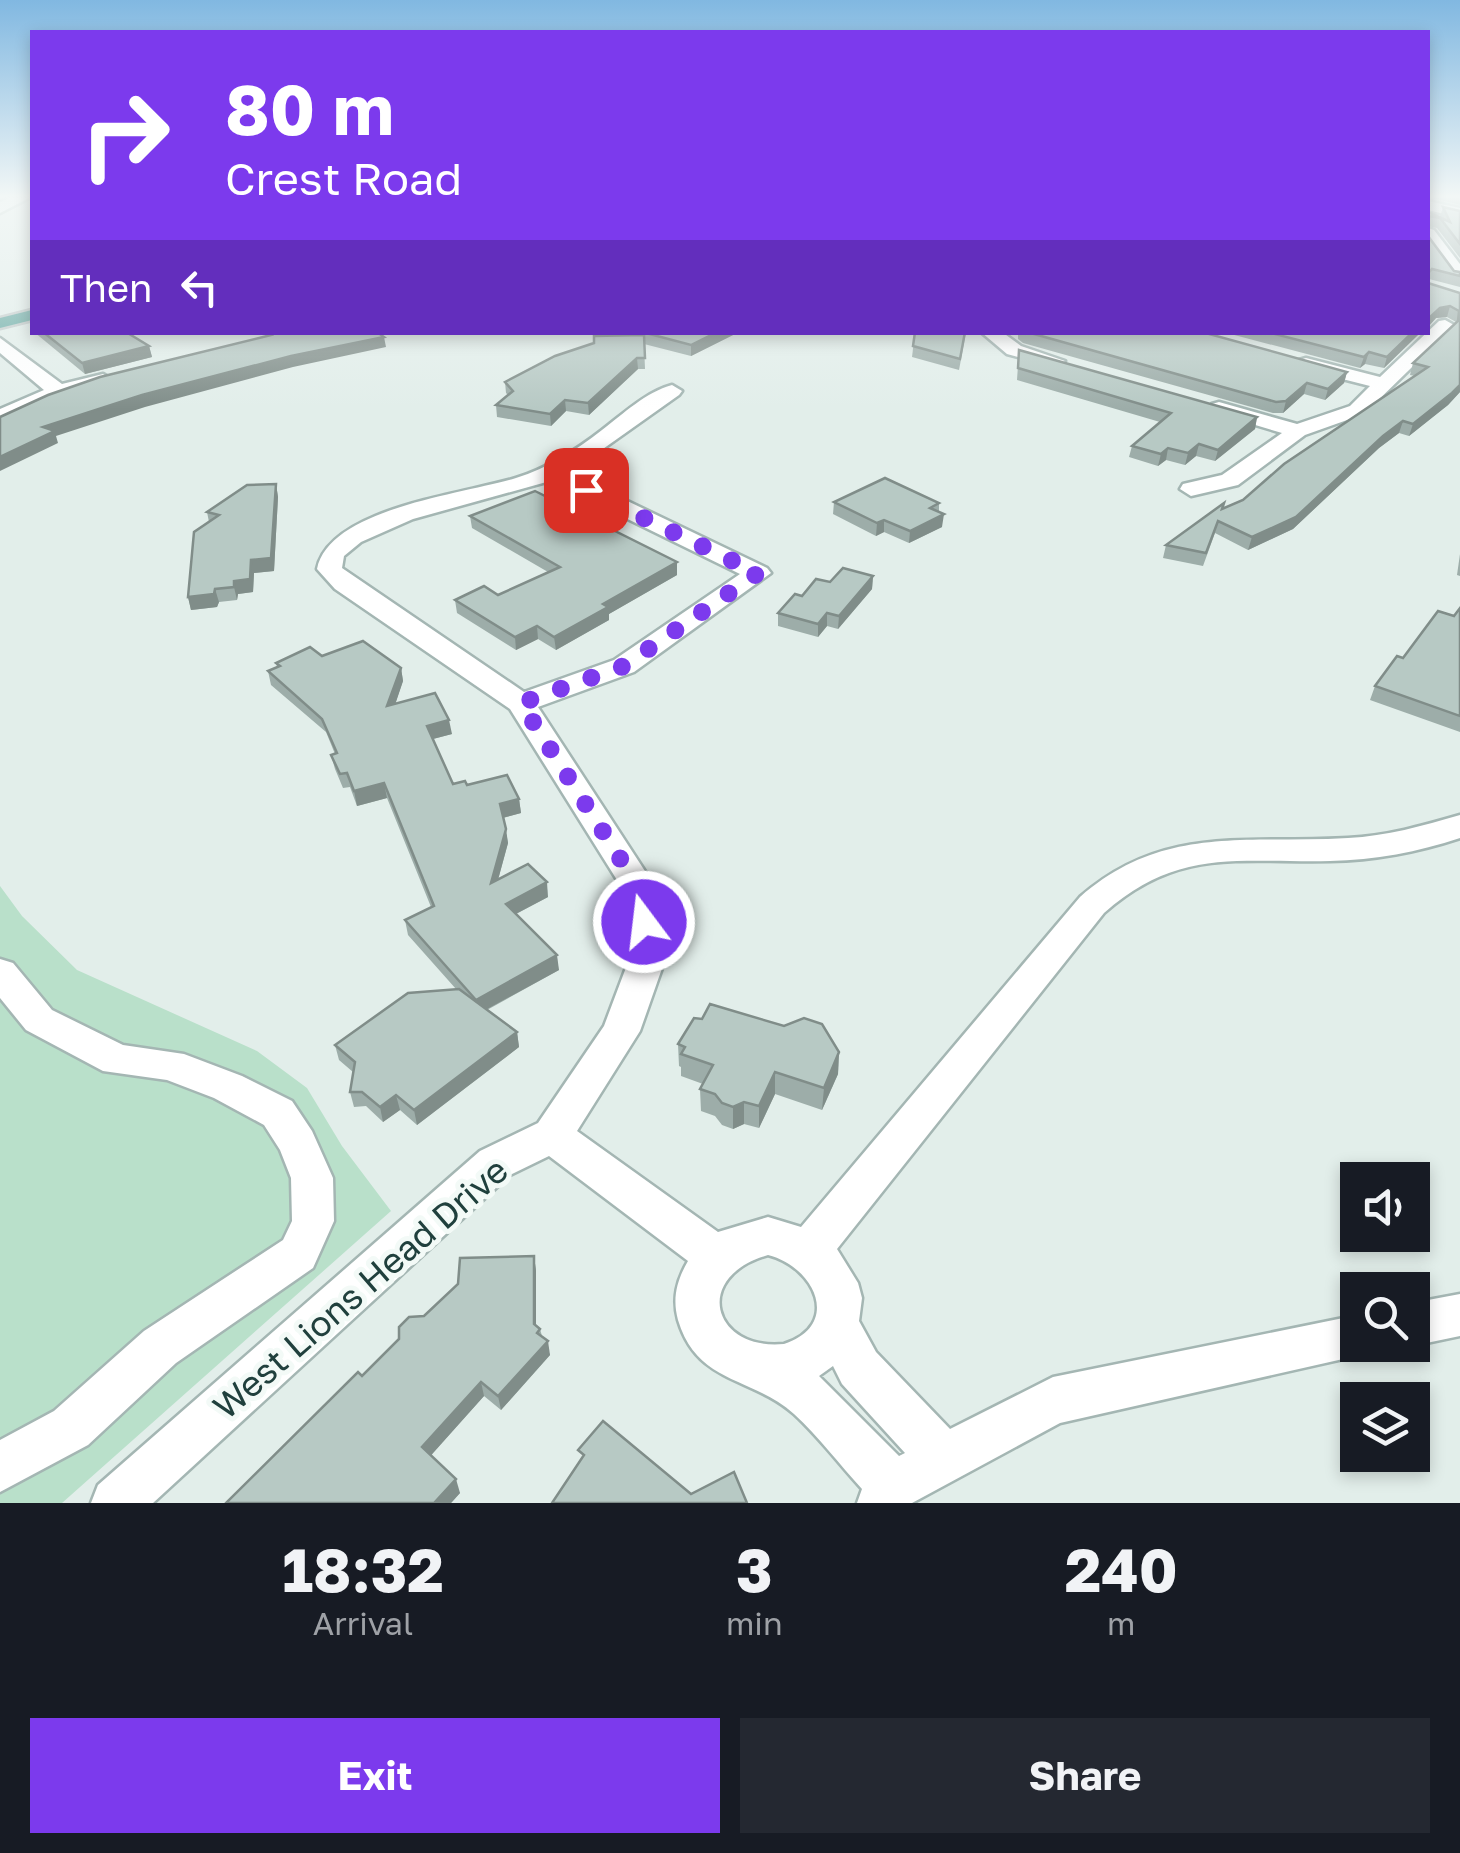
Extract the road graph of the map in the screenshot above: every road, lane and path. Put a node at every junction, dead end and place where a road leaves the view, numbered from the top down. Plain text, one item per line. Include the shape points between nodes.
1 (30, 314) edge
2 (1430, 321) edge
3 (0, 322) edge
4 (994, 335) edge
5 (0, 344) edge
6 (1293, 361) edge
7 (1070, 366) edge
8 (115, 376) edge
9 (1386, 384) junction
10 (58, 391) junction
11 (672, 391) dead end
12 (1203, 404) edge
13 (0, 417) edge
14 (1298, 431) junction
15 (551, 473) junction
16 (1191, 489) dead end
17 (521, 703) junction
18 (1460, 826) edge
19 (0, 972) edge
20 (552, 1135) junction
21 (810, 1249) junction
22 (716, 1256) junction
23 (1460, 1315) edge
24 (1430, 1321) edge
25 (836, 1325) junction
26 (1340, 1341) edge
27 (759, 1367) junction
28 (944, 1458) junction
29 (0, 1467) edge
30 (888, 1494) edge
31 (116, 1503) edge

1 - 3 main road
2 - 9 street via 1445,325
4 - 7 street via 1014,350
5 - 10 street
6 - 9 street
8 - 10 street
9 - 14 street via 1358,410
10 - 13 street
11 - 15 street
12 - 14 street
14 - 16 street via 1230,480
15 - 17 street via 364,529 332,554 329,569
15 - 17 street via 758,573 624,666
17 - 20 street via 639,888 648,957 621,1032
18 - 21 street via 1364,848 1199,851 1124,878 1092,905
19 - 29 street via 39,1020 117,1060 170,1064 278,1113 312,1178 314,1222 298,1254 160,1347 71,1428
20 - 22 street
20 - 31 street, West Lions Head Drive via 495,1162
21 - 22 street via 768,1236 746,1238
21 - 25 street via 836,1283
22 - 27 street via 699,1282 702,1327 715,1346
23 - 24 street
25 - 27 street via 806,1359
25 - 28 street via 859,1368
26 - 28 street via 1053,1401
27 - 30 street via 810,1396
28 - 30 street

